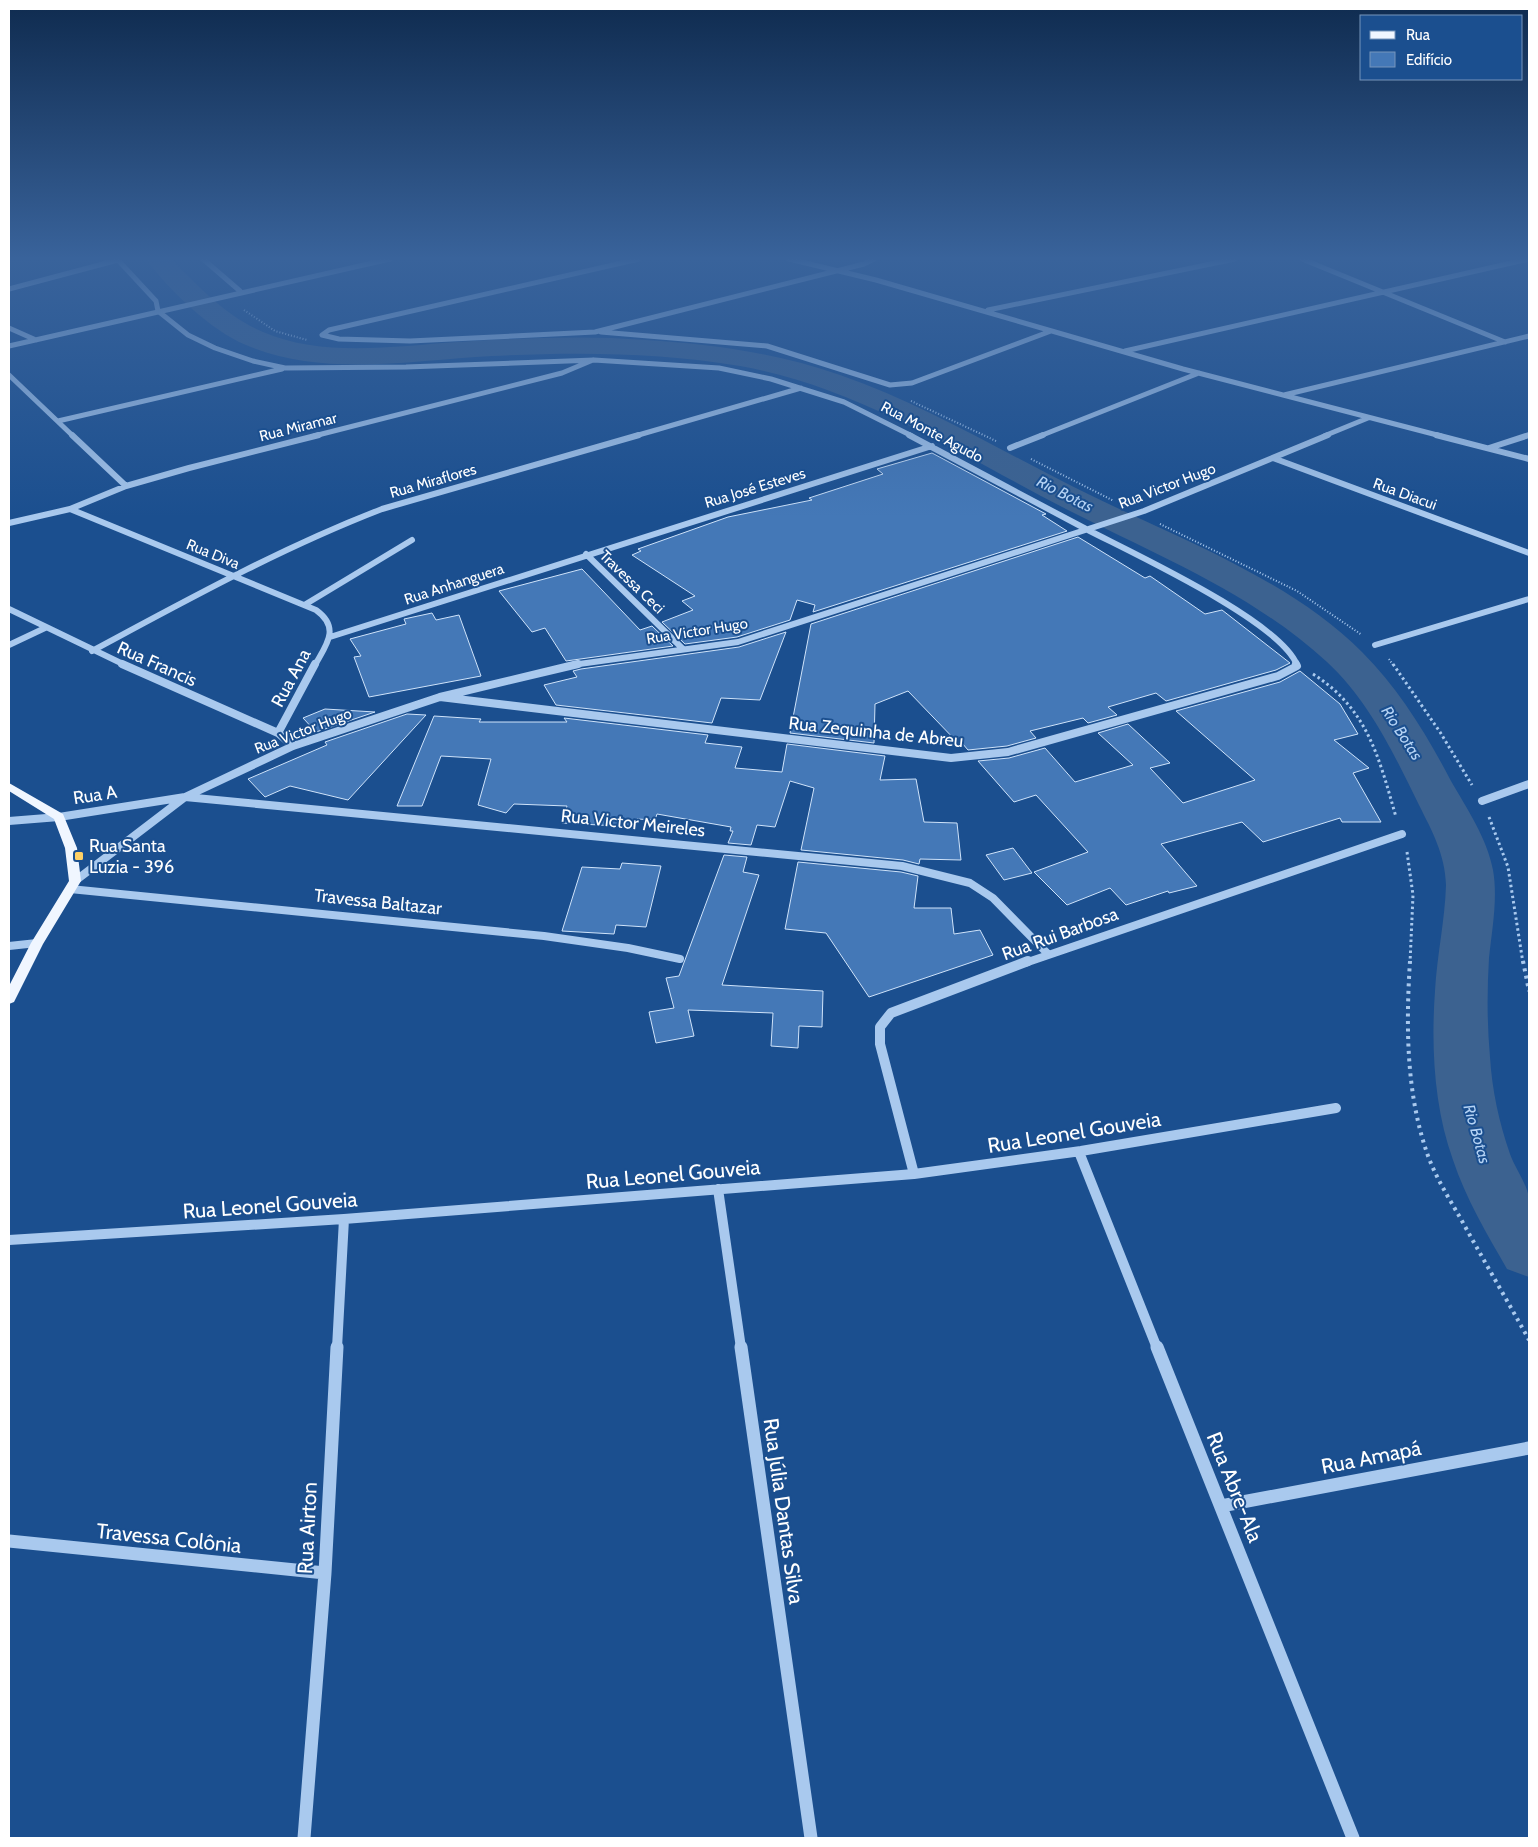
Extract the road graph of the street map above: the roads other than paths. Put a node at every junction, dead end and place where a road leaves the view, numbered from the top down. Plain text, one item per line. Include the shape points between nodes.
1 (209, 345) edge
2 (760, 345) edge
3 (1013, 345) edge
4 (1101, 345) edge
5 (1148, 345) edge
6 (1496, 345) edge
7 (1122, 351) junction
8 (594, 360) junction
9 (285, 368) junction
10 (1199, 373) junction
11 (9, 375) edge
12 (801, 388) junction
13 (1283, 395) junction
14 (1368, 418) junction
15 (58, 421) junction
16 (1529, 435) edge
17 (932, 446) junction
18 (1010, 448) dead end
19 (1489, 448) junction
20 (1273, 458) junction
21 (1529, 458) edge
22 (126, 486) junction
23 (70, 508) junction
24 (9, 523) edge
25 (1086, 530) junction
26 (412, 540) dead end
27 (1529, 553) edge
28 (586, 554) junction
29 (233, 576) junction
30 (1529, 599) edge
31 (306, 604) junction
32 (9, 609) edge
33 (44, 628) junction
34 (330, 637) junction
35 (1375, 644) road end
36 (9, 645) edge
37 (683, 649) junction
38 (92, 651) junction
39 (1297, 666) joint
40 (440, 697) junction
41 (278, 733) junction
42 (293, 746) junction
43 (1529, 784) edge
44 (9, 786) edge
45 (185, 796) junction
46 (1482, 801) road end
47 (59, 817) junction
48 (9, 821) edge
49 (1402, 834) road end
50 (73, 885) junction
51 (37, 943) junction
52 (9, 946) edge
53 (1048, 954) junction
54 (680, 959) dead end
55 (9, 999) edge
56 (1336, 1108) dead end
57 (1079, 1152) junction
58 (914, 1174) junction
59 (718, 1189) junction
60 (344, 1219) junction
61 (9, 1240) edge
62 (1529, 1448) edge
63 (1221, 1506) junction
64 (9, 1541) edge
65 (325, 1573) junction
66 (304, 1838) edge
67 (810, 1838) edge
68 (1353, 1838) edge

1 - 9 street, Rua Monte Agudo via 253,361
2 - 3 street via 898,386
4 - 7 street
5 - 7 street
6 - 13 street
7 - 10 street
8 - 9 street, Rua Monte Agudo
8 - 12 street, Rua Monte Agudo via 736,370
8 - 22 street, Rua Miramar via 562,373
9 - 15 street
10 - 13 street
10 - 18 street
11 - 15 street
12 - 17 street, Rua Monte Agudo via 857,408
12 - 29 street, Rua Miraflores via 382,509 317,535
13 - 14 street
14 - 19 street
14 - 20 street, Rua Victor Hugo
15 - 22 street
16 - 19 street
17 - 25 street, Rua Monte Agudo
17 - 28 street, Rua José Esteves
19 - 21 street
20 - 25 street, Rua Victor Hugo
20 - 27 street, Rua Diacui
22 - 23 street, Rua Miramar
23 - 24 street, Rua Miramar
23 - 29 street, Rua Diva
25 - 37 street, Rua Victor Hugo via 738,642
25 - 39 street, Rua Monte Agudo via 1234,610 1294,654
26 - 31 street
28 - 34 street, Rua Anhanguera
28 - 37 street, Travessa Ceci
29 - 31 street, Rua Diva
29 - 38 street, Rua Miraflores
30 - 35 street
31 - 34 street, Rua Diva via 325,617
32 - 33 street, Rua Francis
33 - 36 street
33 - 38 street, Rua Francis
34 - 41 street, Rua Ana
37 - 40 street, Rua Victor Hugo via 578,664
38 - 41 street, Rua Francis
39 - 40 street, Rua Zequinha de Abreu via 1278,676 1008,752 951,758
40 - 42 street, Rua Victor Hugo
41 - 42 street, Rua Francis
42 - 45 street, Rua Victor Hugo
43 - 46 street
44 - 47 main road
45 - 47 street, Rua A
45 - 50 street, Rua Victor Hugo
45 - 53 street, Rua Victor Meireles via 902,866 970,883 994,898
47 - 48 street, Rua A
47 - 50 main road via 71,848
49 - 53 street, Rua Rui Barbosa
50 - 51 main road
50 - 54 street, Travessa Baltazar via 544,936
51 - 52 street
51 - 55 main road
53 - 58 street, Rua Rui Barbosa via 884,1018 878,1029 880,1044
56 - 57 street, Rua Leonel Gouveia
57 - 58 street, Rua Leonel Gouveia
57 - 63 street, Rua Abre-Ala
58 - 59 street, Rua Leonel Gouveia
59 - 60 street, Rua Leonel Gouveia
59 - 67 street, Rua Júlia Dantas Silva
60 - 61 street, Rua Leonel Gouveia
60 - 65 street, Rua Airton
62 - 63 street, Rua Amapá
63 - 68 street, Rua Abre-Ala
64 - 65 street, Travessa Colônia
65 - 66 street, Rua Airton

